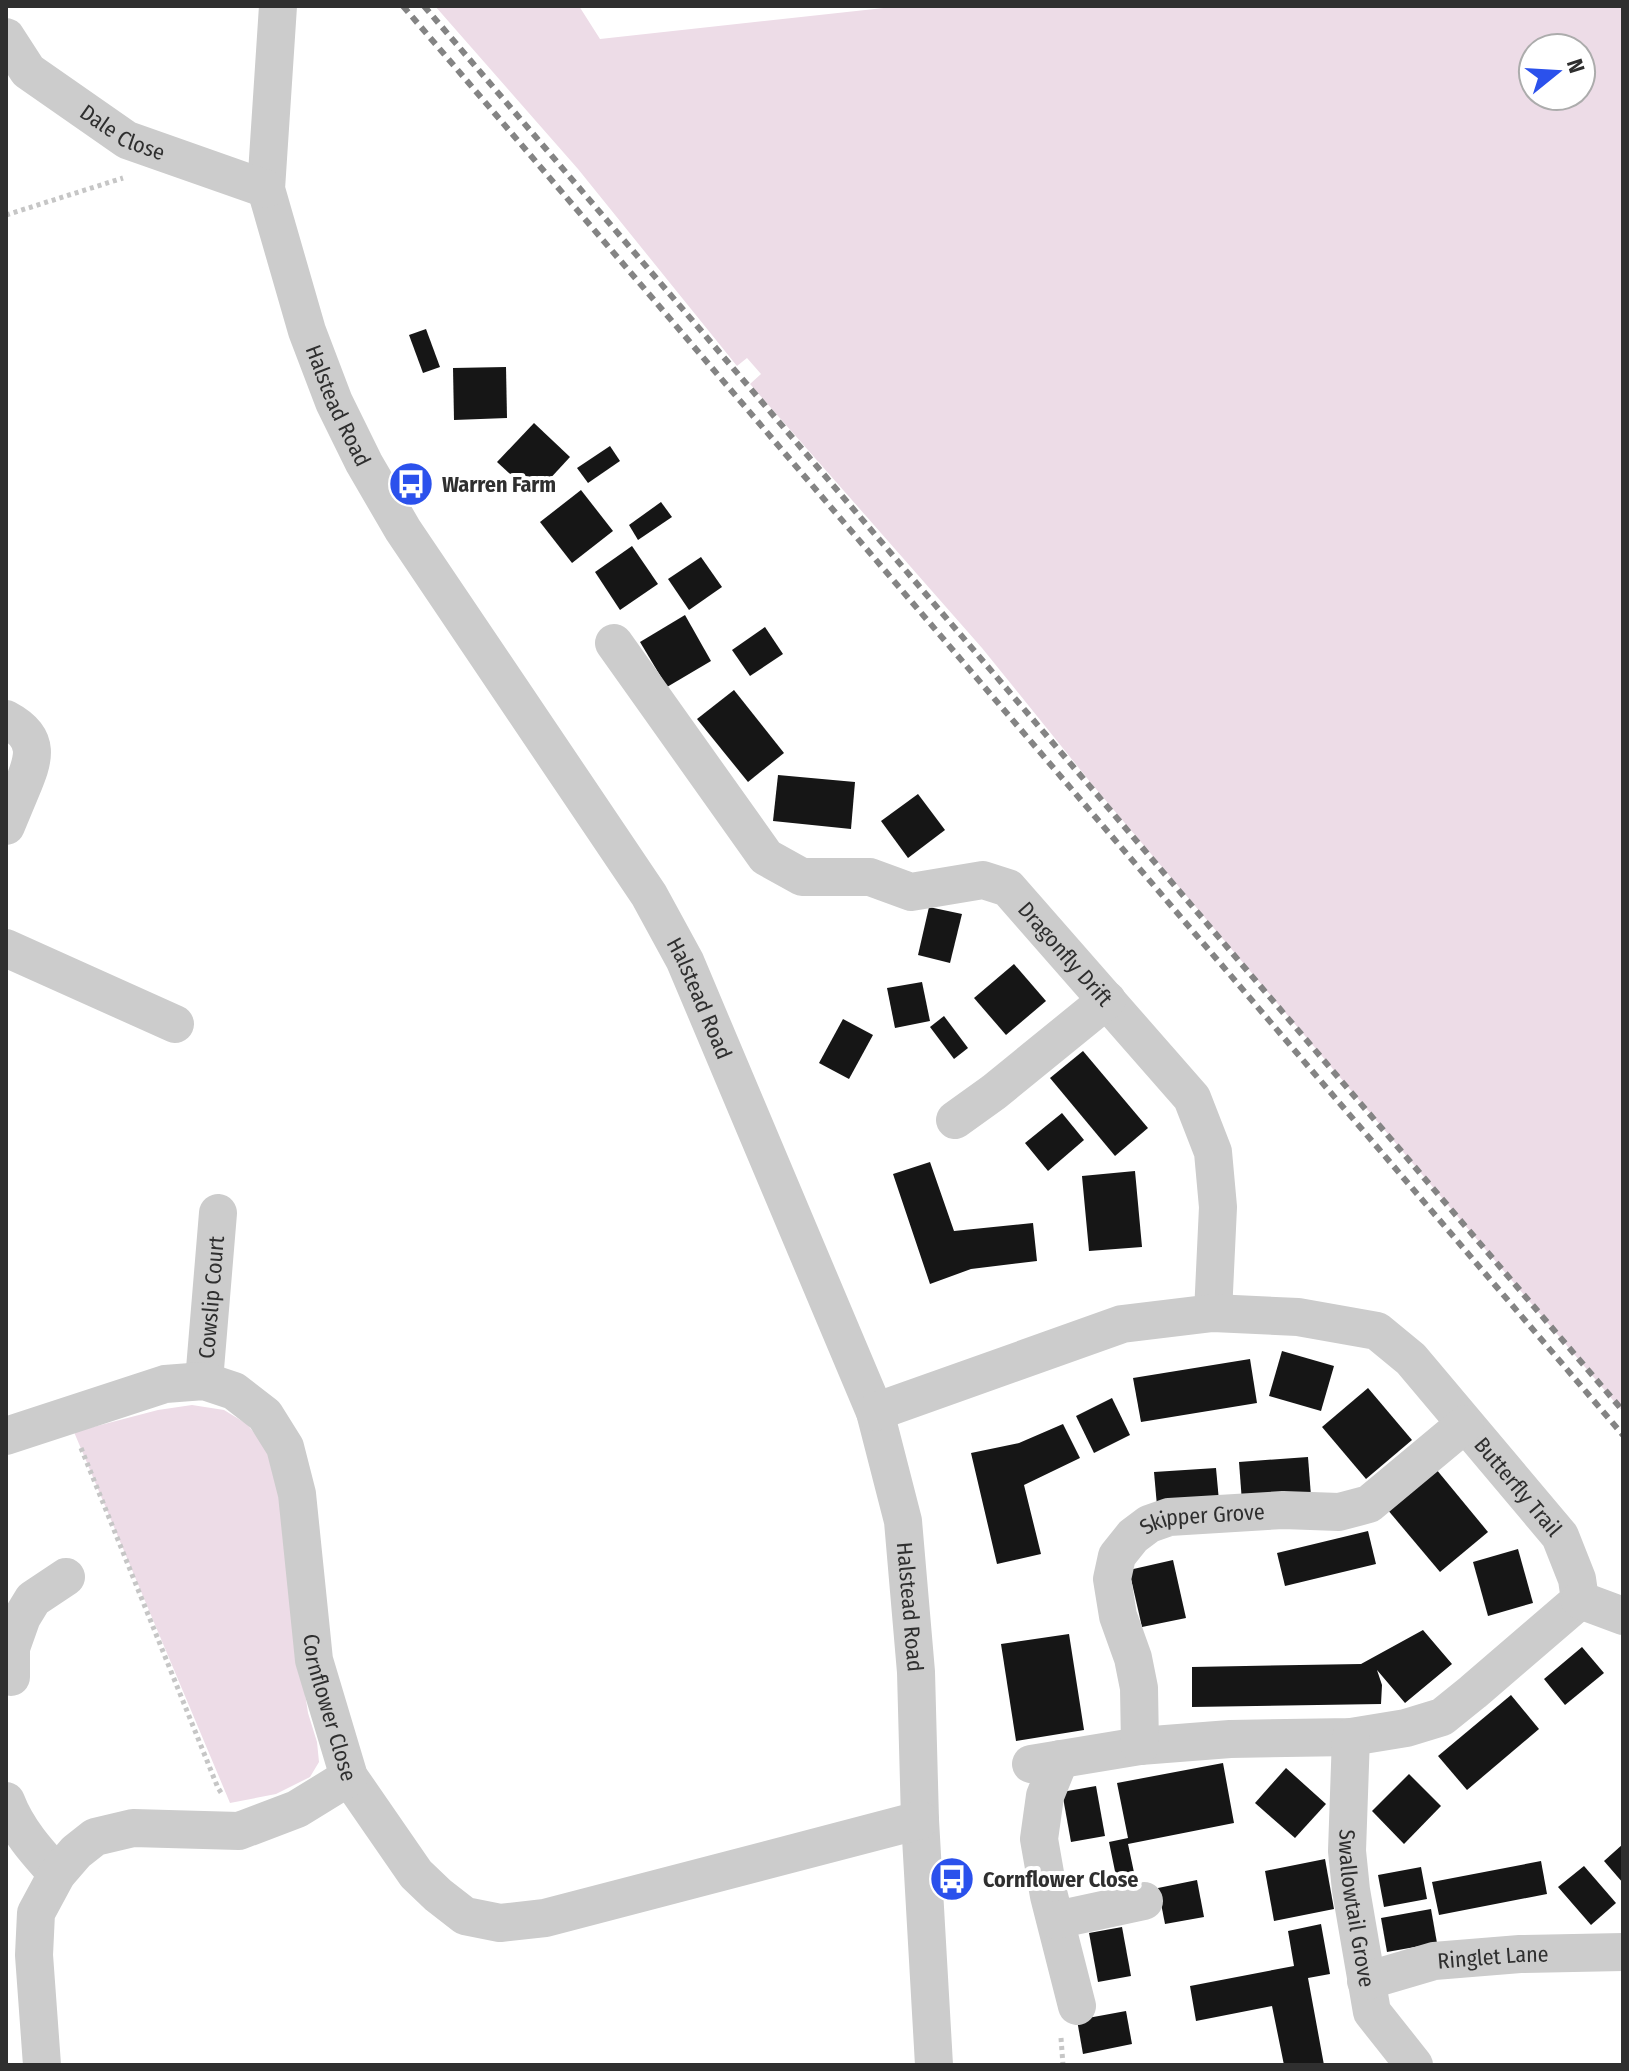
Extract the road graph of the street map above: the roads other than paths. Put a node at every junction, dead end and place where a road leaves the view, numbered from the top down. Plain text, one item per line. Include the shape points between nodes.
1 (278, 6) edge
2 (6, 37) edge
3 (17, 82) edge
4 (266, 189) junction
5 (614, 643) dead end
6 (6, 719) edge
7 (6, 826) edge
8 (6, 948) edge
9 (1107, 1000) junction
10 (175, 1024) dead end
11 (955, 1120) dead end
12 (218, 1213) dead end
13 (1213, 1313) junction
14 (204, 1381) junction
15 (875, 1412) junction
16 (1465, 1424) junction
17 (6, 1436) edge
18 (66, 1577) dead end
19 (1580, 1600) junction
20 (16, 1604) edge
21 (1623, 1616) edge
22 (11, 1677) dead end
23 (1351, 1737) junction
24 (1140, 1746) junction
25 (349, 1777) junction
26 (6, 1801) edge
27 (920, 1820) junction
28 (57, 1874) junction
29 (1144, 1901) dead end
30 (1056, 1920) junction
31 (1623, 1952) edge
32 (1366, 1981) junction
33 (1077, 2006) dead end
34 (42, 2065) edge
35 (934, 2065) edge
36 (1414, 2065) edge

1 - 4 street, Halstead Road
2 - 3 street, Dale Close
3 - 4 street, Dale Close via 127,140
4 - 15 street, Halstead Road via 307,331 364,463 403,530 649,895 678,948
5 - 9 street, Dragonfly Drift via 766,857 802,877 870,877 911,892 983,880 1008,888
6 - 7 street via 27,736 33,761
8 - 10 street
9 - 11 street
9 - 13 street, Dragonfly Drift via 1192,1098 1213,1152 1218,1207
12 - 14 street, Cowslip Court
13 - 15 street, Butterfly Trail via 1122,1324
13 - 16 street, Butterfly Trail via 1298,1317 1377,1331 1411,1359
14 - 17 street, Cornflower Close via 165,1384
14 - 25 street, Cornflower Close via 234,1391 265,1415 285,1447 297,1494 314,1660
15 - 27 street, Halstead Road via 903,1521 916,1672
16 - 19 street, Butterfly Trail via 1560,1536
16 - 24 street, Skipper Grove via 1369,1504 1339,1512 1169,1517 1133,1536 1117,1556 1112,1579 1139,1688
18 - 20 street
19 - 21 street
19 - 23 street via 1442,1717
20 - 22 street via 22,1617 11,1648
23 - 24 street
23 - 32 street, Swallowtail Grove via 1347,1851
24 - 30 street via 1046,1761 1039,1839
25 - 27 street, Cornflower Close via 416,1874 465,1916 500,1923 545,1918
25 - 28 street via 297,1809 239,1831 133,1828 95,1837
26 - 28 street via 12,1817
27 - 35 street, Halstead Road
28 - 34 street via 36,1913
29 - 30 street
30 - 33 street
31 - 32 street, Ringlet Lane via 1434,1961
32 - 36 street, Swallowtail Grove via 1372,2012

